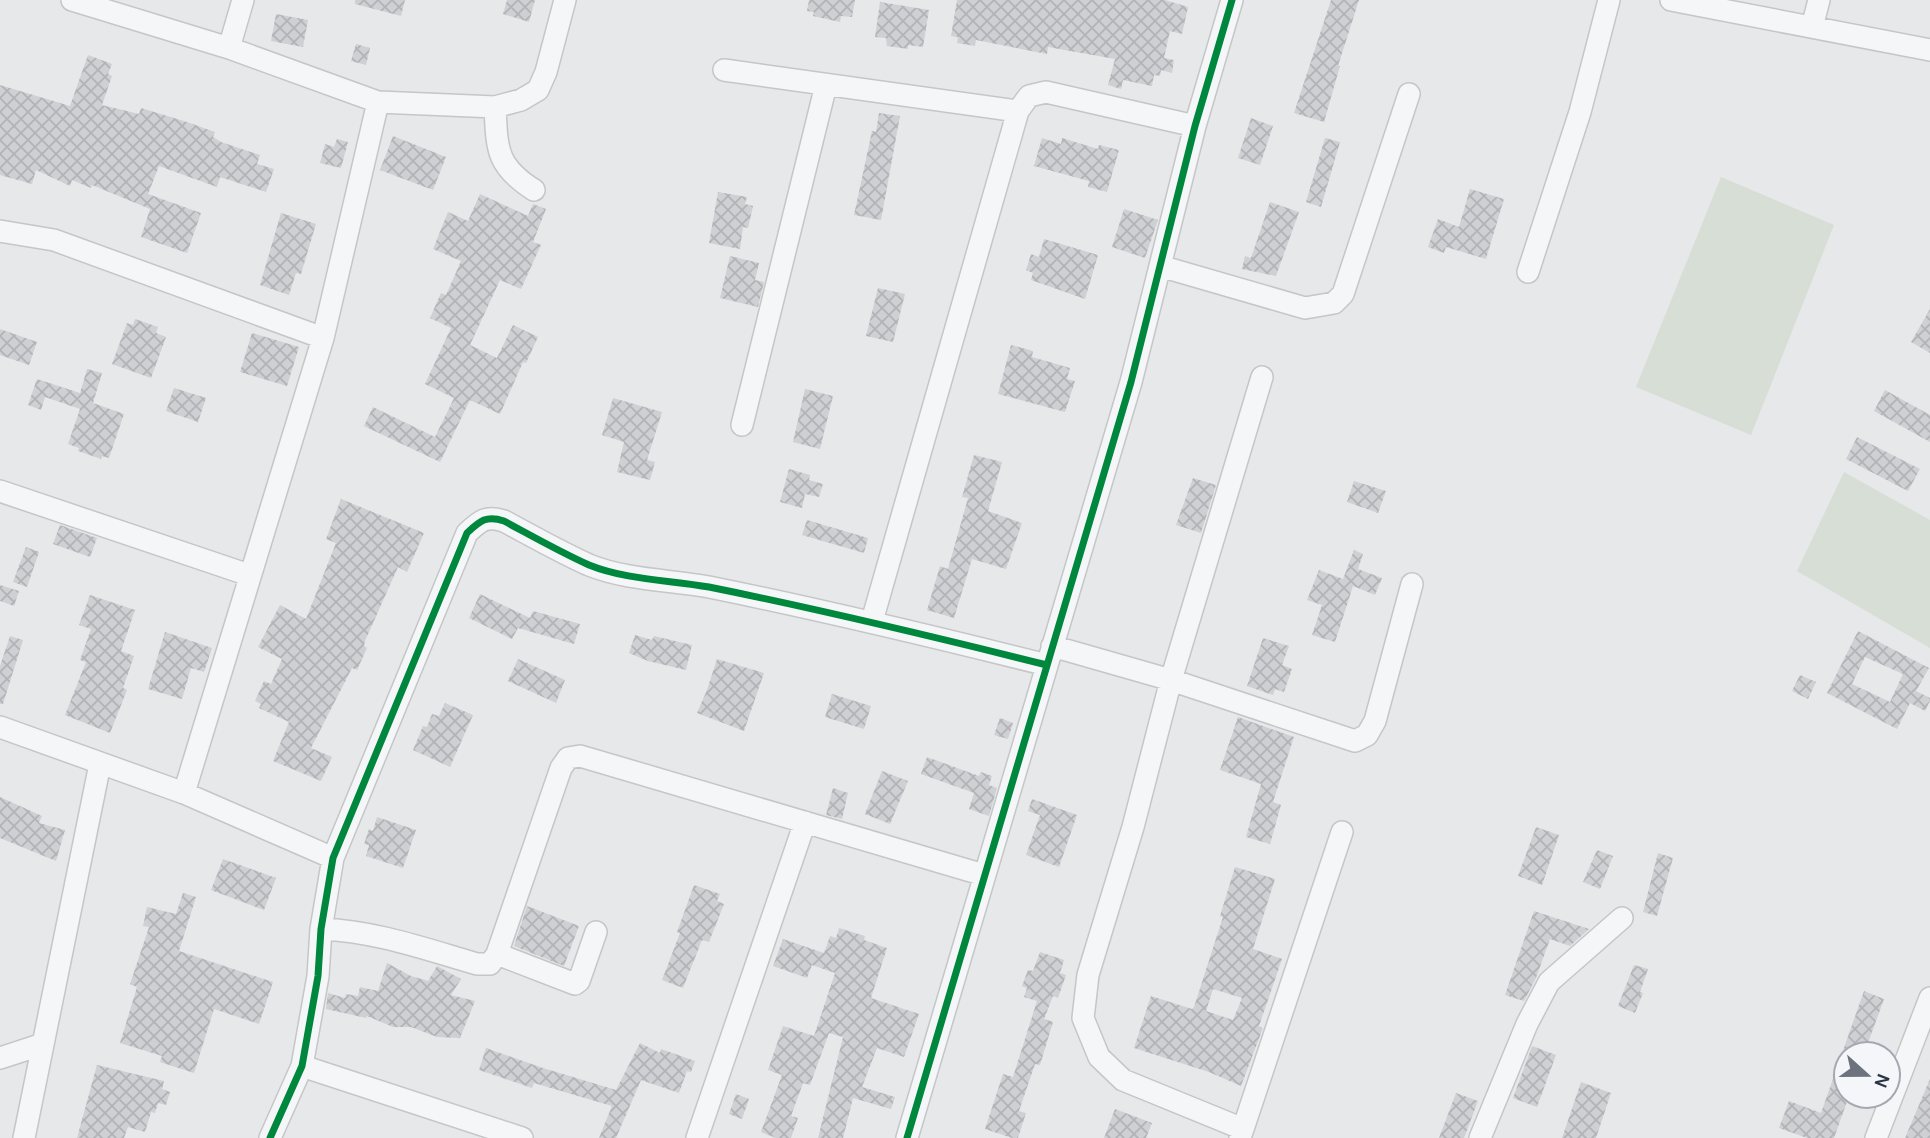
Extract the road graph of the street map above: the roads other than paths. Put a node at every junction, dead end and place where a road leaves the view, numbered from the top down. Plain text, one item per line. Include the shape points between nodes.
1 (72, 0) edge
2 (243, 0) edge
3 (565, 0) edge
4 (1232, 0) edge
5 (1609, 0) edge
6 (1671, 0) edge
7 (1819, 0) edge
8 (1812, 27) junction
9 (229, 48) junction
10 (1930, 50) edge
11 (724, 70) dead end
12 (826, 85) junction
13 (1409, 94) dead end
14 (378, 102) junction
15 (495, 107) junction
16 (1018, 111) junction
17 (1195, 126) junction
18 (534, 190) dead end
19 (0, 231) edge
20 (1160, 266) junction
21 (1528, 272) dead end
22 (323, 338) junction
23 (1262, 377) dead end
24 (742, 425) dead end
25 (0, 491) edge
26 (250, 575) junction
27 (1412, 584) dead end
28 (872, 621) junction
29 (1049, 656) junction
30 (1171, 680) junction
31 (0, 727) edge
32 (100, 764) junction
33 (184, 793) junction
34 (805, 822) junction
35 (1342, 832) dead end
36 (333, 858) junction
37 (984, 875) junction
38 (1622, 918) dead end
39 (321, 929) junction
40 (596, 932) dead end
41 (497, 954) junction
42 (1930, 998) edge
43 (43, 1044) junction
44 (0, 1058) edge
45 (302, 1066) junction
46 (459, 1129) edge
47 (1241, 1133) edge
48 (24, 1138) edge
49 (270, 1138) edge
50 (522, 1138) edge
51 (697, 1138) edge
52 (907, 1138) edge
53 (1480, 1138) edge
54 (1876, 1138) edge

1 - 9 street
2 - 9 street
3 - 15 street via 538,90
4 - 17 street
5 - 21 street via 1580,112
6 - 8 street
7 - 8 street
8 - 10 street
9 - 14 street
11 - 12 street
12 - 16 street
12 - 24 street
13 - 20 street via 1343,294 1334,303 1305,308
14 - 15 street
14 - 22 street
15 - 18 street via 500,156 516,179
16 - 17 street via 1029,96 1046,92
16 - 28 street
17 - 20 street
19 - 22 street via 54,240
20 - 29 street via 1131,382
22 - 26 street
23 - 30 street
25 - 26 street
26 - 33 street
27 - 30 street via 1375,721 1367,735 1355,741
28 - 29 street
28 - 36 street via 607,571 504,521 493,517 481,520 467,533
29 - 30 street
29 - 37 street
30 - 47 street via 1088,975 1083,1018 1099,1057 1123,1080
31 - 32 street
32 - 33 street
32 - 43 street
33 - 36 street
34 - 37 street
34 - 41 street via 580,756 568,758
34 - 51 street
35 - 47 street
36 - 39 street
37 - 52 street
38 - 53 street via 1549,982
39 - 41 street via 387,937 477,964 490,964
39 - 45 street
40 - 41 street via 575,984
42 - 54 street
43 - 44 street
43 - 48 street
45 - 46 street
45 - 49 street
46 - 50 street

